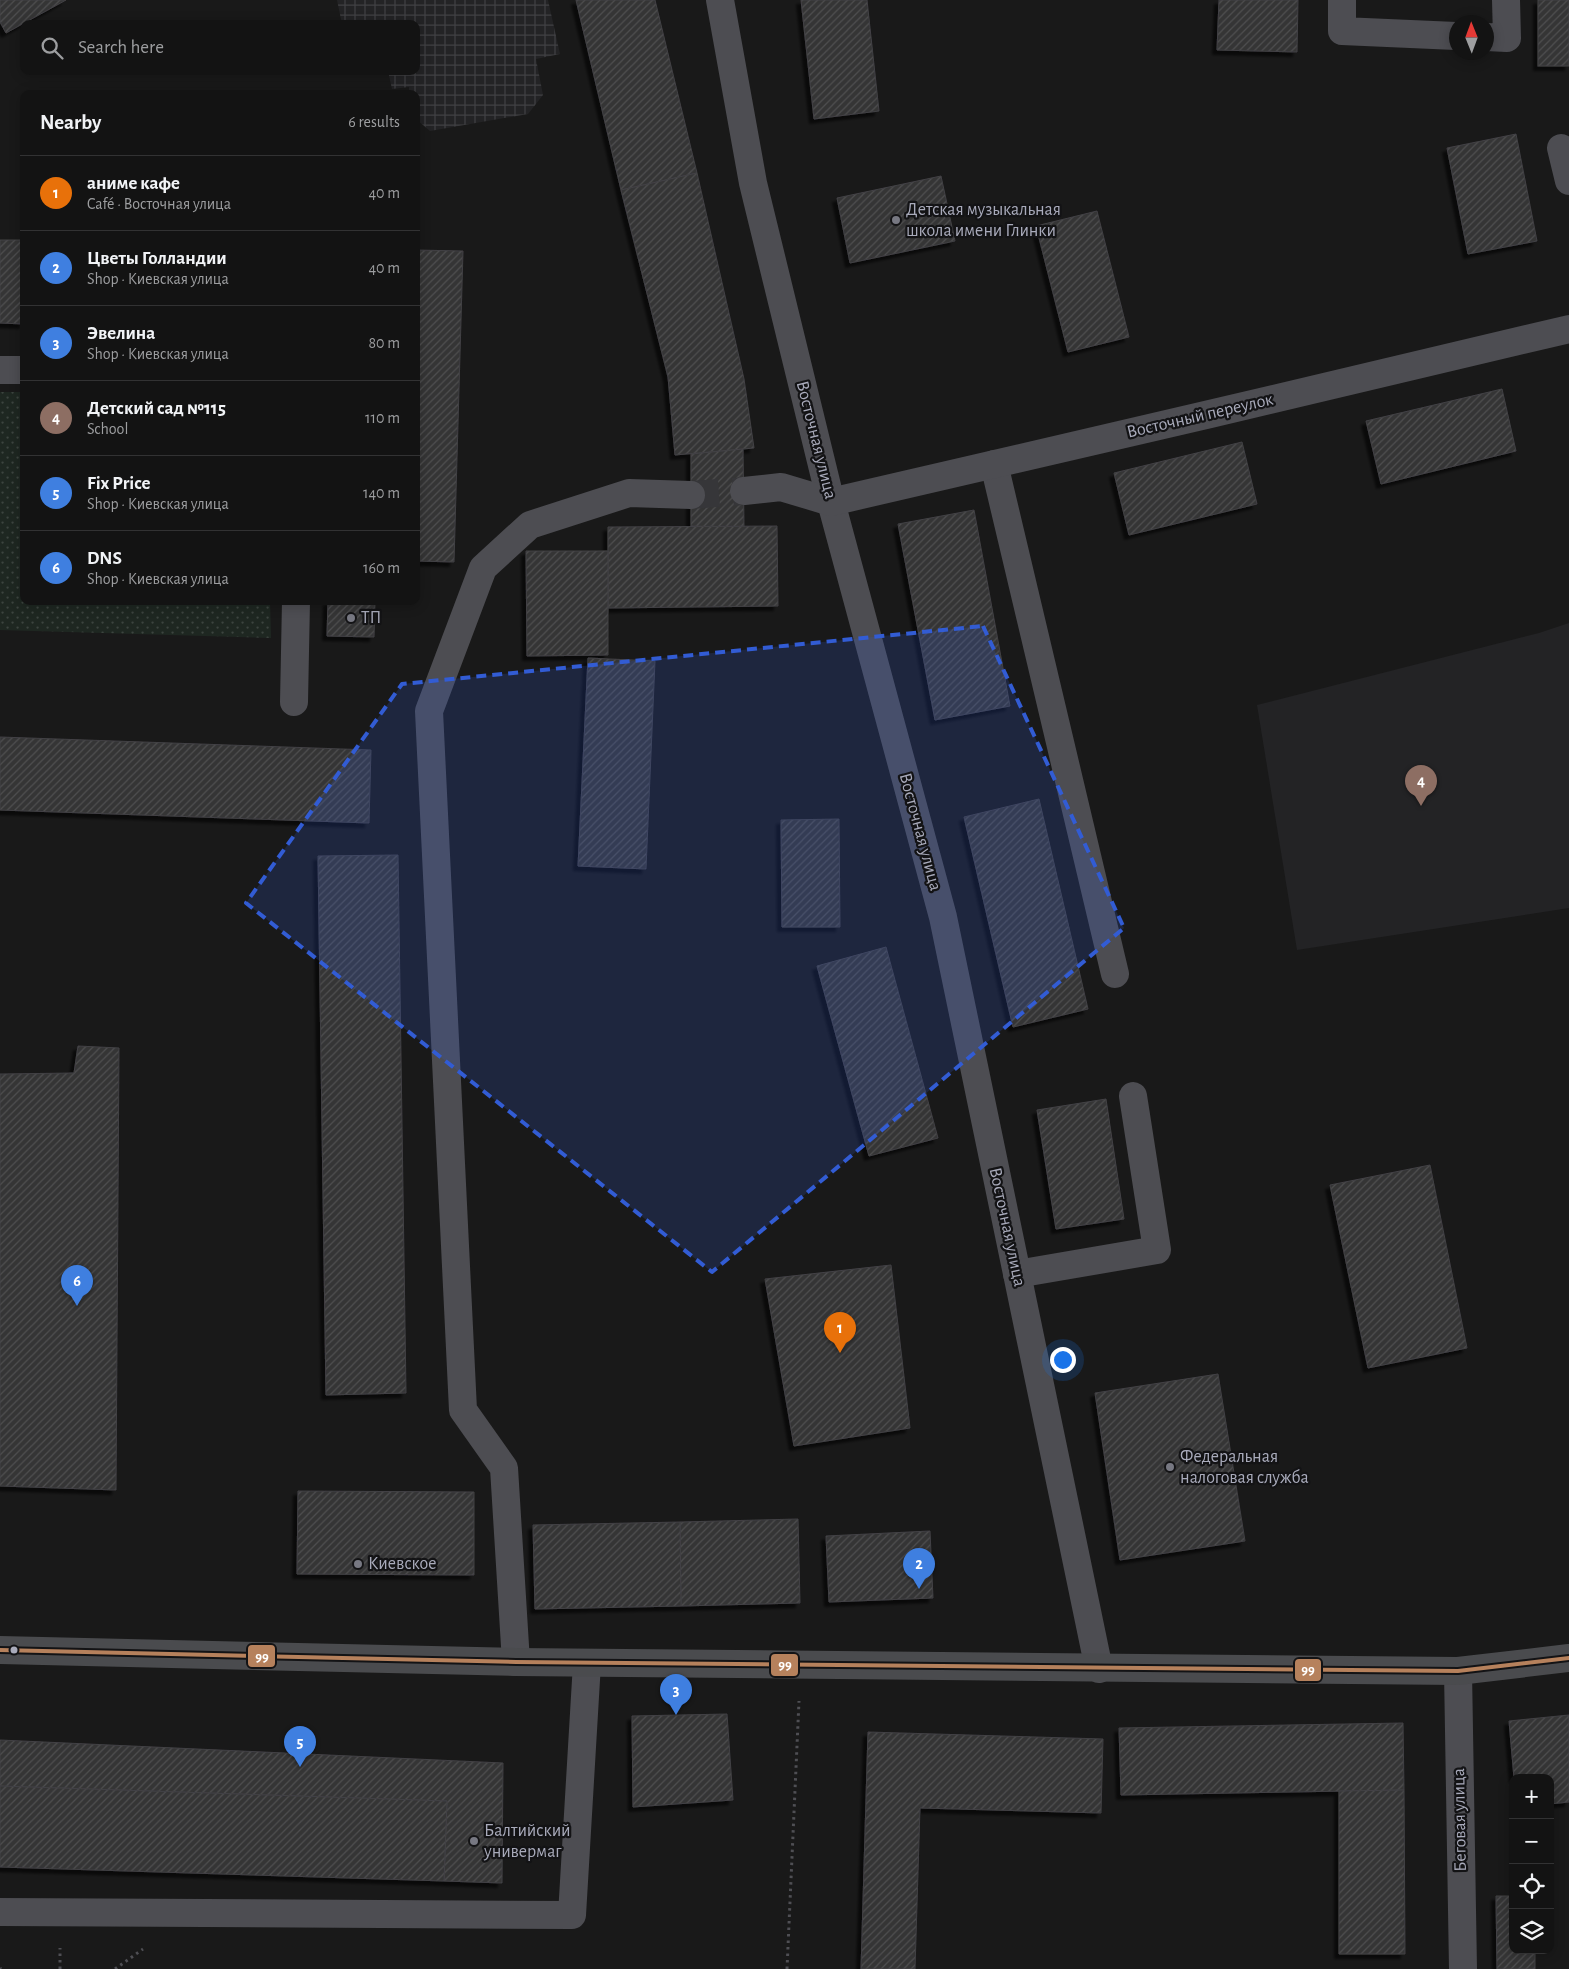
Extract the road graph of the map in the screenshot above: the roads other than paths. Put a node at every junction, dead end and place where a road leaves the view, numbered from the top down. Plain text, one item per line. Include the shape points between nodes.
1 (720, 0) edge
2 (1342, 0) edge
3 (1506, 0) edge
4 (1449, 36) edge
5 (1494, 37) edge
6 (1562, 148) dead end
7 (1569, 181) edge
8 (1569, 329) edge
9 (0, 370) edge
10 (20, 370) edge
11 (994, 464) junction
12 (744, 491) tunnel mouth
13 (691, 495) tunnel mouth
14 (831, 502) junction
15 (296, 605) edge
16 (294, 702) dead end
17 (1115, 974) dead end
18 (1133, 1096) dead end
19 (1017, 1274) junction
20 (0, 1650) edge
21 (1569, 1658) edge
22 (516, 1662) junction
23 (587, 1663) junction
24 (1099, 1669) junction
25 (1458, 1671) junction
26 (0, 1912) edge
27 (1463, 1969) edge

1 - 14 street, Восточная улица via 753,183
2 - 4 street via 1342,31
3 - 5 street via 1507,38
6 - 7 street
8 - 11 street, Восточный переулок
9 - 10 street
11 - 14 street, Восточный переулок
11 - 17 street
12 - 14 street via 781,487
13 - 22 street via 629,493 530,525 483,568 429,711 463,1410 504,1468
14 - 19 street, Восточная улица via 943,917
15 - 16 street
18 - 19 street via 1157,1250
19 - 24 street, Восточная улица
20 - 22 main road
21 - 25 main road
22 - 23 main road
23 - 24 main road
23 - 26 street via 572,1915
24 - 25 main road
25 - 27 street, Беговая улица

